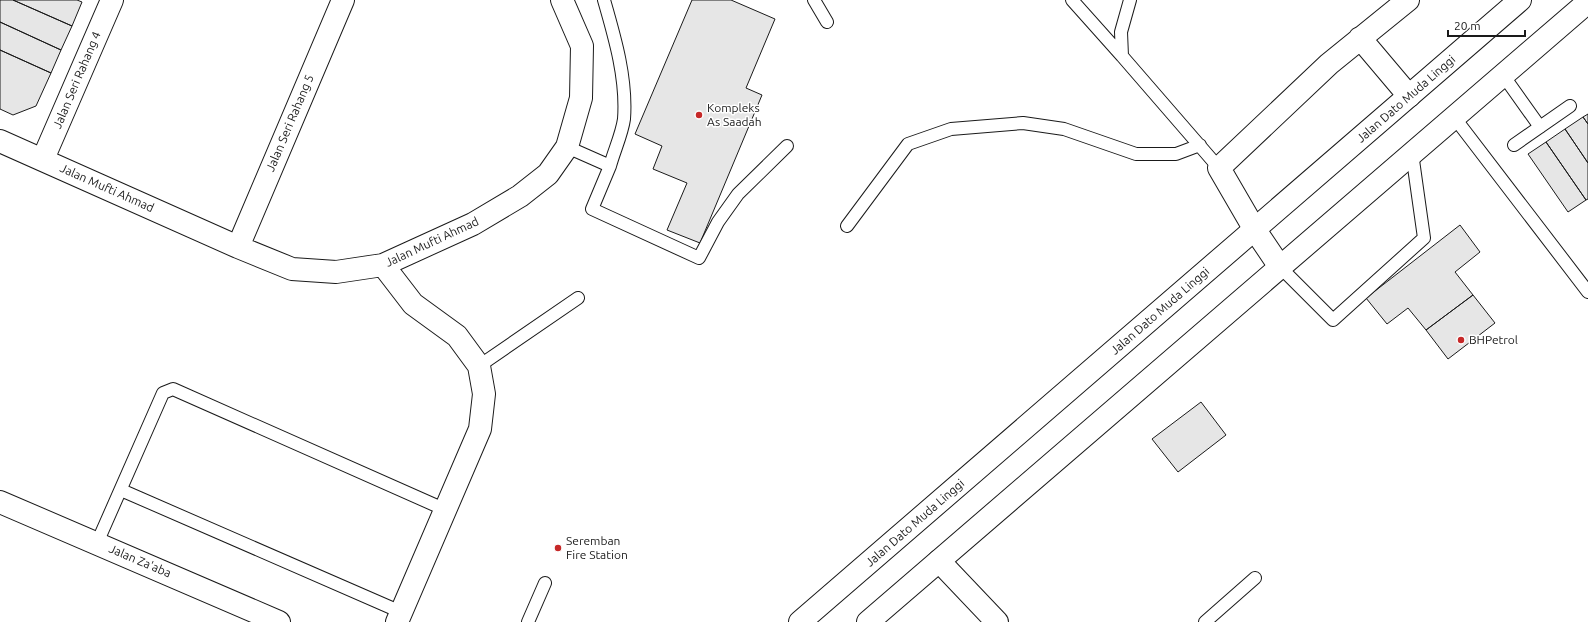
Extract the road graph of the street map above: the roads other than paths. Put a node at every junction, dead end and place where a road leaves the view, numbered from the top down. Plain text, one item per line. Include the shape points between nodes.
1 (112, 0) edge
2 (343, 0) edge
3 (562, 0) edge
4 (604, 0) edge
5 (814, 0) edge
6 (1072, 0) edge
7 (1130, 0) edge
8 (1408, 0) edge
9 (1520, 0) edge
10 (1588, 2) edge
11 (826, 22) dead end
12 (1360, 38) junction
13 (1122, 56) junction
14 (1503, 75) junction
15 (1409, 96) junction
16 (1570, 106) dead end
17 (1454, 117) junction
18 (1540, 127) junction
19 (0, 141) edge
20 (1200, 145) junction
21 (1514, 145) dead end
22 (787, 146) dead end
23 (567, 147) junction
24 (1412, 153) junction
25 (43, 159) junction
26 (610, 166) junction
27 (1219, 168) junction
28 (847, 226) dead end
29 (1254, 230) junction
30 (238, 247) junction
31 (383, 265) junction
32 (1280, 267) junction
33 (1588, 292) edge
34 (578, 298) dead end
35 (479, 366) junction
36 (121, 490) junction
37 (0, 502) edge
38 (446, 510) junction
39 (97, 543) junction
40 (939, 560) junction
41 (1255, 578) dead end
42 (545, 583) dead end
43 (399, 617) edge
44 (279, 622) edge
45 (528, 622) edge
46 (800, 622) edge
47 (868, 622) edge
48 (997, 622) edge
49 (1205, 622) edge

1 - 25 main road, Jalan Seri Rahang 4
2 - 30 main road, Jalan Seri Rahang 5
3 - 23 main road, Jalan Mufti Ahmad via 582,46 581,98
4 - 26 lane via 623,83 624,120
5 - 11 lane
6 - 13 lane
7 - 13 lane via 1121,32
8 - 12 main road
9 - 15 main road, Jalan Dato Muda Linggi
10 - 14 main road
12 - 15 main road
12 - 27 main road
13 - 20 lane
14 - 17 main road
14 - 18 lane
15 - 29 main road, Jalan Dato Muda Linggi
16 - 18 lane
17 - 24 main road
17 - 33 lane
18 - 21 lane
19 - 25 main road, Jalan Mufti Ahmad
20 - 27 lane
20 - 28 lane via 1176,154 1136,154 1057,128 1024,123 951,128 908,144
22 - 26 lane via 738,194 718,222 699,258 592,209
23 - 26 lane
23 - 31 main road, Jalan Mufti Ahmad via 548,174 520,196 473,224
24 - 32 main road
24 - 32 lane via 1424,238 1333,320
25 - 30 main road, Jalan Mufti Ahmad
27 - 29 main road
29 - 32 main road
29 - 46 main road, Jalan Dato Muda Linggi
30 - 31 main road, Jalan Mufti Ahmad via 292,269 336,272
31 - 35 main road via 413,304 457,336
32 - 40 main road
34 - 35 lane
35 - 38 main road via 484,394 480,429
36 - 38 lane via 163,393 174,389
36 - 39 lane
36 - 43 lane
37 - 39 main road, Jalan Za'aba
38 - 43 main road
39 - 44 main road, Jalan Za'aba
40 - 47 main road
40 - 48 main road
41 - 49 lane
42 - 45 lane

